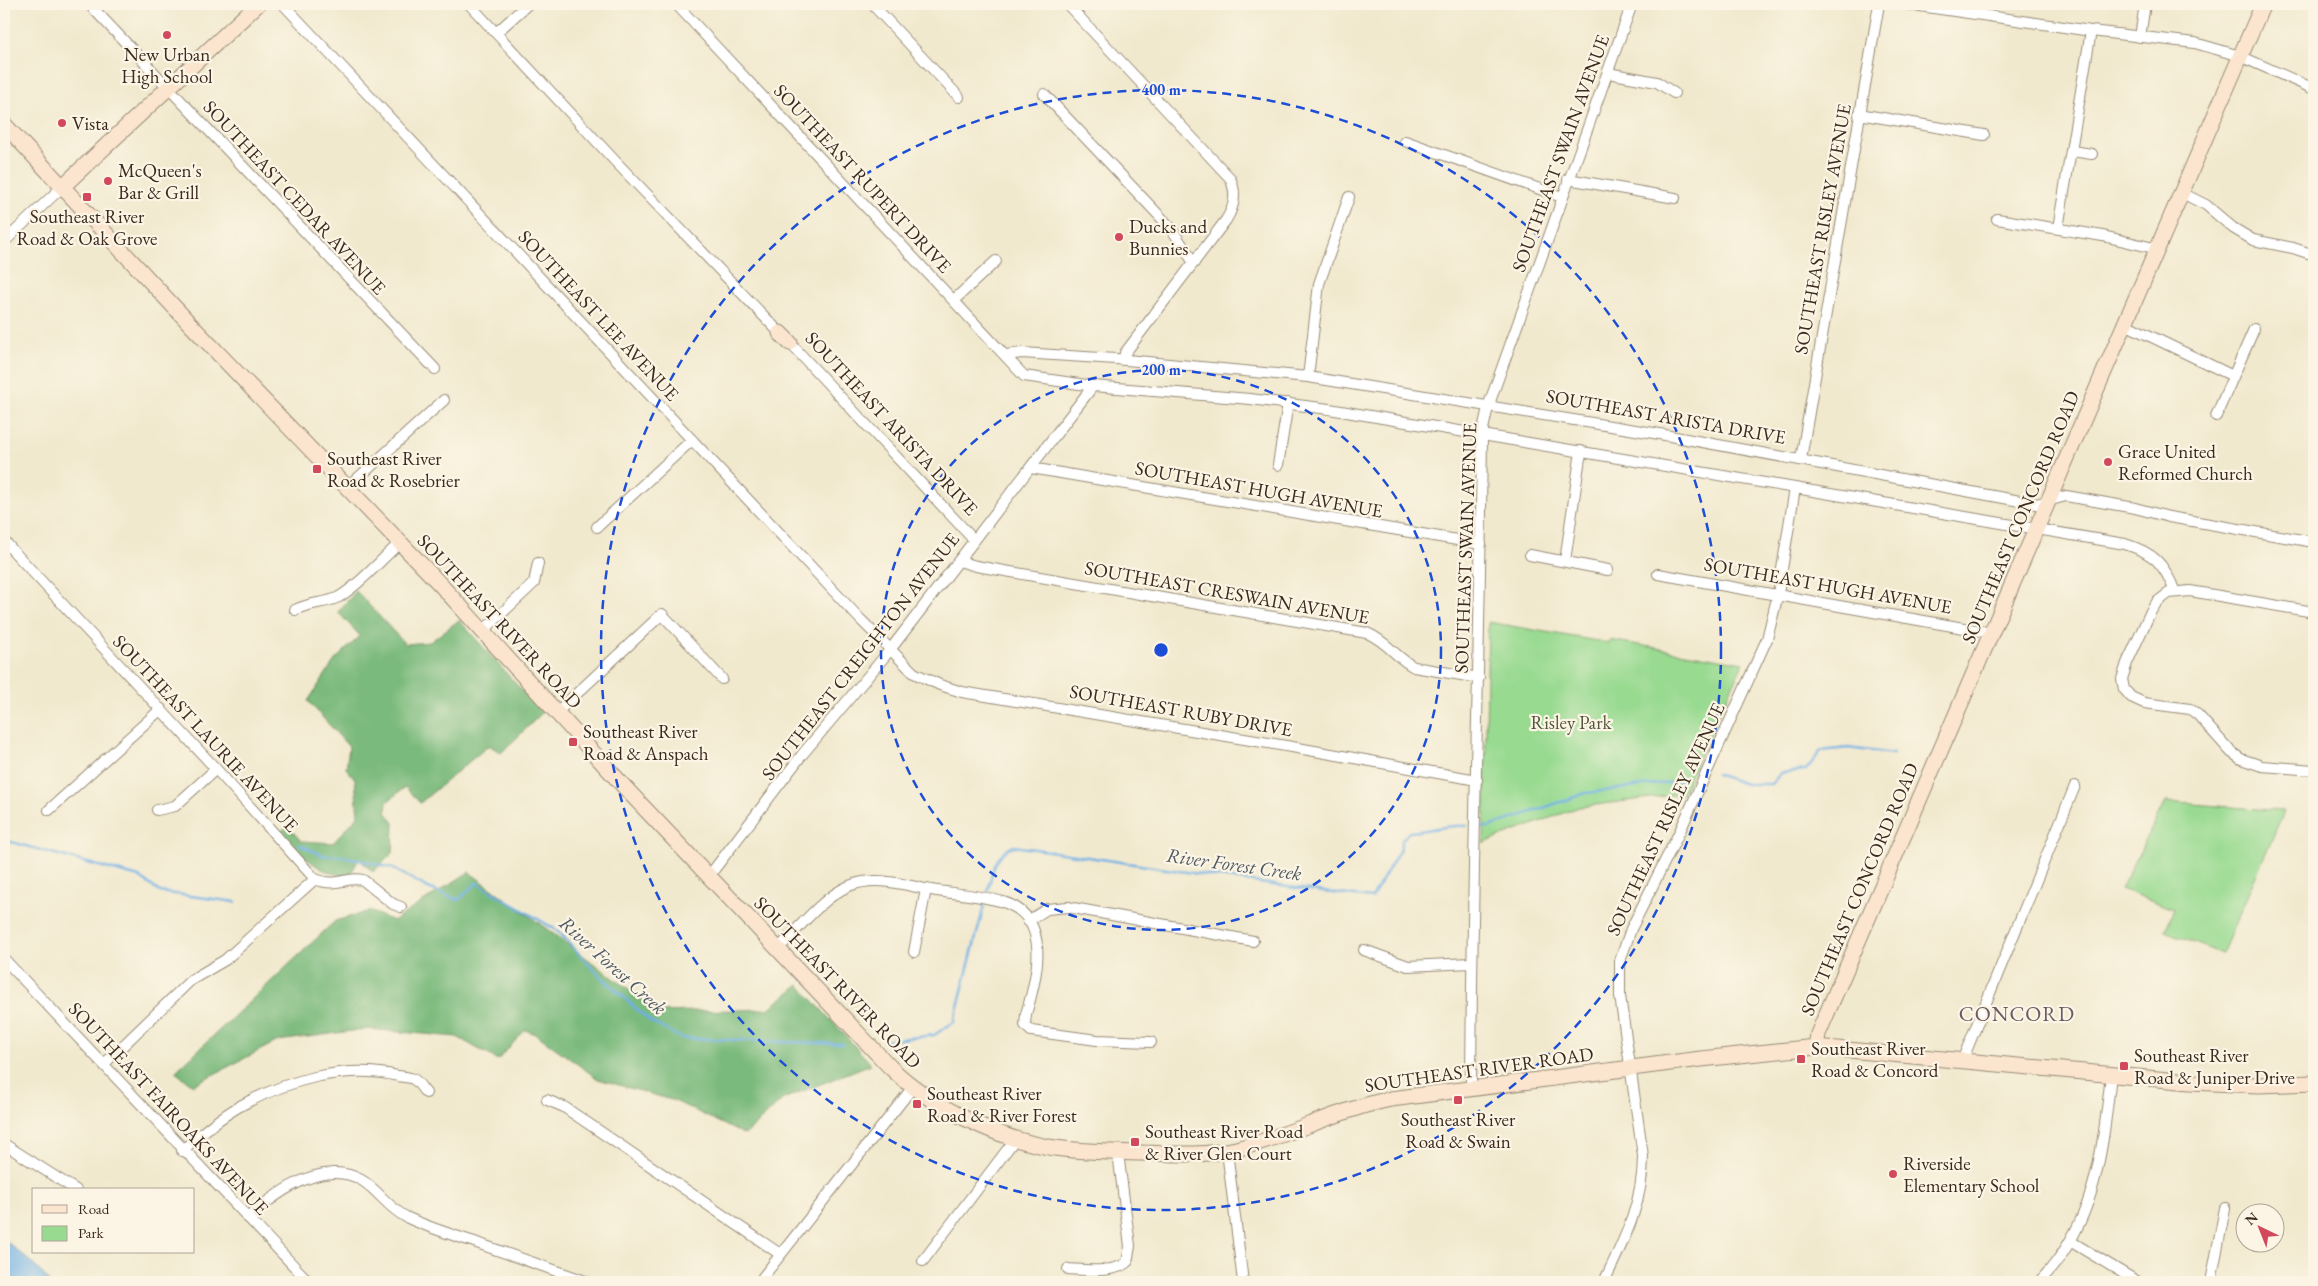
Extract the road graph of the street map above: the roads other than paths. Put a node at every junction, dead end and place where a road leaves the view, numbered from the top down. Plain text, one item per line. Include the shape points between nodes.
1 (89, 4) edge
2 (258, 4) edge
3 (283, 4) edge
4 (469, 4) edge
5 (528, 4) edge
6 (676, 4) edge
7 (872, 4) edge
8 (1067, 4) edge
9 (1620, 4) edge
10 (1879, 4) edge
11 (1906, 4) edge
12 (2144, 4) edge
13 (2264, 4) edge
14 (1631, 6) edge
15 (2091, 31) junction
16 (496, 33) junction
17 (2140, 37) junction
18 (2240, 56) junction
19 (1608, 73) junction
20 (168, 88) junction
21 (2314, 89) edge
22 (1674, 93) dead end
23 (1044, 94) dead end
24 (959, 97) dead end
25 (1859, 114) junction
26 (4, 124) edge
27 (1984, 135) dead end
28 (1405, 141) dead end
29 (2072, 151) junction
30 (2092, 154) dead end
31 (1568, 180) junction
32 (62, 187) junction
33 (2182, 193) junction
34 (1562, 197) junction
35 (1349, 198) dead end
36 (1675, 198) dead end
37 (1997, 219) dead end
38 (2058, 228) junction
39 (4, 242) edge
40 (2158, 249) junction
41 (2314, 255) edge
42 (996, 261) dead end
43 (1194, 263) junction
44 (954, 300) junction
45 (2126, 324) junction
46 (2254, 329) dead end
47 (1006, 355) junction
48 (1124, 360) junction
49 (435, 368) dead end
50 (2233, 376) junction
51 (1308, 378) junction
52 (1093, 386) junction
53 (444, 400) dead end
54 (1288, 403) junction
55 (1488, 407) junction
56 (2216, 416) dead end
57 (1482, 434) junction
58 (692, 440) junction
59 (1581, 451) junction
60 (1800, 459) junction
61 (1278, 465) dead end
62 (1031, 468) junction
63 (348, 488) junction
64 (1795, 488) junction
65 (2049, 500) junction
66 (597, 527) dead end
67 (2037, 529) junction
68 (974, 540) junction
69 (4, 541) edge
70 (2314, 542) edge
71 (400, 543) junction
72 (1481, 544) junction
73 (1530, 555) dead end
74 (958, 561) junction
75 (1565, 561) junction
76 (538, 563) dead end
77 (1608, 570) dead end
78 (1658, 574) dead end
79 (2175, 592) junction
80 (1778, 594) junction
81 (294, 610) dead end
82 (2314, 612) edge
83 (483, 631) junction
84 (1992, 632) junction
85 (890, 650) junction
86 (1479, 678) junction
87 (722, 679) dead end
88 (161, 709) junction
89 (557, 712) junction
90 (216, 769) junction
91 (2314, 770) edge
92 (1477, 780) junction
93 (2075, 786) dead end
94 (49, 810) dead end
95 (157, 810) dead end
96 (709, 876) junction
97 (315, 879) junction
98 (926, 889) junction
99 (401, 907) dead end
100 (1028, 921) junction
101 (1253, 941) dead end
102 (778, 949) junction
103 (1364, 950) dead end
104 (914, 952) dead end
105 (4, 959) edge
106 (1471, 963) junction
107 (1151, 1042) dead end
108 (1816, 1048) junction
109 (1962, 1061) junction
110 (104, 1064) junction
111 (1630, 1068) junction
112 (2111, 1075) junction
113 (2314, 1082) edge
114 (912, 1087) junction
115 (1471, 1088) junction
116 (426, 1093) dead end
117 (547, 1100) dead end
118 (1016, 1138) junction
119 (4, 1144) edge
120 (182, 1150) junction
121 (1227, 1151) junction
122 (1118, 1153) junction
123 (73, 1188) edge
124 (2225, 1208) dead end
125 (247, 1217) junction
126 (2070, 1241) junction
127 (780, 1254) junction
128 (924, 1261) dead end
129 (1068, 1269) dead end
130 (309, 1282) edge
131 (588, 1282) edge
132 (759, 1282) edge
133 (1243, 1282) edge
134 (1604, 1282) edge
135 (2039, 1282) edge
136 (2138, 1282) edge
137 (2212, 1282) edge

1 - 20 street, SOUTHEAST CEDAR AVENUE
2 - 20 street
3 - 58 street, SOUTHEAST LEE AVENUE
4 - 16 street, SOUTHEAST ARISTA DRIVE
5 - 16 street
6 - 44 street, SOUTHEAST RUPERT DRIVE
7 - 24 street
8 - 43 street via 1230,178 1234,205
9 - 14 street
10 - 25 street, SOUTHEAST RISLEY AVENUE
11 - 15 street
12 - 17 street
13 - 18 street, SOUTHEAST CONCORD ROAD
14 - 19 street, SOUTHEAST SWAIN AVENUE
15 - 17 street
15 - 29 street
16 - 68 street, SOUTHEAST ARISTA DRIVE
17 - 18 street via 2195,43
18 - 21 street
18 - 33 street, SOUTHEAST CONCORD ROAD
19 - 22 street via 1657,82
19 - 31 street, SOUTHEAST SWAIN AVENUE
20 - 32 street
20 - 49 street, SOUTHEAST CEDAR AVENUE
23 - 43 street via 1171,228
25 - 27 street
25 - 60 street, SOUTHEAST RISLEY AVENUE
26 - 32 street, SOUTHEAST RIVER ROAD
28 - 34 street
29 - 30 street
29 - 38 street
31 - 34 street, SOUTHEAST SWAIN AVENUE
31 - 36 street
32 - 39 street
32 - 63 street, SOUTHEAST RIVER ROAD
33 - 40 street, SOUTHEAST CONCORD ROAD
33 - 41 street via 2206,205 2253,240
34 - 55 street, SOUTHEAST SWAIN AVENUE
35 - 51 street via 1319,284
37 - 38 street
38 - 40 street
40 - 45 street, SOUTHEAST CONCORD ROAD
42 - 44 street
43 - 48 street via 1125,352
44 - 47 street, SOUTHEAST RUPERT DRIVE
45 - 50 street
45 - 65 street, SOUTHEAST CONCORD ROAD
46 - 50 street
47 - 48 street, SOUTHEAST ARISTA DRIVE via 1022,353
47 - 52 street, SOUTHEAST RUPERT DRIVE via 1024,376
48 - 51 street, SOUTHEAST ARISTA DRIVE
50 - 56 street
51 - 55 street, SOUTHEAST ARISTA DRIVE
52 - 54 street
52 - 62 street, SOUTHEAST CREIGHTON AVENUE
53 - 63 street
54 - 57 street
54 - 61 street
55 - 57 street, SOUTHEAST SWAIN AVENUE
55 - 60 street, SOUTHEAST ARISTA DRIVE
57 - 59 street
57 - 72 street, SOUTHEAST SWAIN AVENUE
58 - 66 street
58 - 85 street, SOUTHEAST LEE AVENUE
59 - 64 street
59 - 75 street
60 - 65 street, SOUTHEAST ARISTA DRIVE via 2036,504
62 - 68 street, SOUTHEAST CREIGHTON AVENUE
62 - 72 street, SOUTHEAST HUGH AVENUE
63 - 71 street, SOUTHEAST RIVER ROAD
64 - 67 street
64 - 80 street, SOUTHEAST RISLEY AVENUE
65 - 67 street, SOUTHEAST CONCORD ROAD
65 - 70 street, SOUTHEAST ARISTA DRIVE via 2066,496
67 - 79 street via 2125,544 2148,553 2161,563
67 - 84 street, SOUTHEAST CONCORD ROAD
68 - 74 street, SOUTHEAST CREIGHTON AVENUE
69 - 88 street, SOUTHEAST LAURIE AVENUE
71 - 81 street via 338,597 305,604
71 - 83 street, SOUTHEAST RIVER ROAD
72 - 86 street, SOUTHEAST SWAIN AVENUE
73 - 75 street
74 - 85 street, SOUTHEAST CREIGHTON AVENUE
74 - 86 street, SOUTHEAST CRESWAIN AVENUE via 1367,633 1380,638 1414,667
75 - 77 street
76 - 83 street via 534,583
78 - 80 street, SOUTHEAST HUGH AVENUE
79 - 82 street via 2190,591
79 - 91 street via 2163,597 2151,610 2127,664 2122,679 2124,689 2131,697 2144,703 2190,709 2241,759 2262,766
80 - 84 street, SOUTHEAST HUGH AVENUE
80 - 111 street, SOUTHEAST RISLEY AVENUE via 1756,667 1623,948 1620,996
83 - 89 street, SOUTHEAST RIVER ROAD
84 - 108 street, SOUTHEAST CONCORD ROAD via 1821,1025
85 - 92 street, SOUTHEAST RUBY DRIVE via 914,673 962,692
85 - 96 street, SOUTHEAST CREIGHTON AVENUE via 801,756
86 - 92 street, SOUTHEAST SWAIN AVENUE
87 - 89 street via 662,614
88 - 90 street, SOUTHEAST LAURIE AVENUE
88 - 94 street
89 - 96 street, SOUTHEAST RIVER ROAD
90 - 95 street via 175,806
90 - 97 street, SOUTHEAST LAURIE AVENUE
92 - 106 street, SOUTHEAST SWAIN AVENUE
93 - 109 street
96 - 102 street, SOUTHEAST RIVER ROAD
97 - 99 street via 337,884 363,880
97 - 110 street via 225,960 191,980
98 - 100 street via 1003,902 1018,910
98 - 102 street via 879,880 850,886 831,898
98 - 104 street
100 - 101 street via 1046,909 1068,907
100 - 107 street via 1037,938 1039,954 1025,1025 1042,1034
102 - 114 street, SOUTHEAST RIVER ROAD
103 - 106 street via 1408,966
105 - 110 street, SOUTHEAST FAIROAKS AVENUE
106 - 115 street, SOUTHEAST SWAIN AVENUE
108 - 109 street, SOUTHEAST RIVER ROAD
108 - 111 street, SOUTHEAST RIVER ROAD
109 - 112 street, SOUTHEAST RIVER ROAD
110 - 120 street, SOUTHEAST FAIROAKS AVENUE
111 - 115 street, SOUTHEAST RIVER ROAD
111 - 134 street, SOUTHEAST RISLEY AVENUE via 1643,1175 1634,1218
112 - 113 street, SOUTHEAST RIVER ROAD via 2229,1085
112 - 126 street via 2097,1175 2087,1208
114 - 118 street, SOUTHEAST RIVER ROAD via 971,1120
114 - 127 street
115 - 121 street, SOUTHEAST RIVER ROAD via 1372,1103
116 - 120 street via 414,1079 391,1074 372,1071 321,1076 285,1086 238,1107
117 - 127 street via 572,1113
118 - 122 street, SOUTHEAST RIVER ROAD via 1054,1148
118 - 128 street
119 - 123 street
120 - 125 street, SOUTHEAST FAIROAKS AVENUE
121 - 122 street, SOUTHEAST RIVER ROAD
121 - 133 street
122 - 129 street via 1130,1246 1127,1263 1120,1268
124 - 137 street
125 - 130 street, SOUTHEAST FAIROAKS AVENUE
125 - 131 street via 288,1188 307,1179 320,1174 346,1174 376,1190 405,1216
126 - 135 street
126 - 136 street
127 - 132 street

